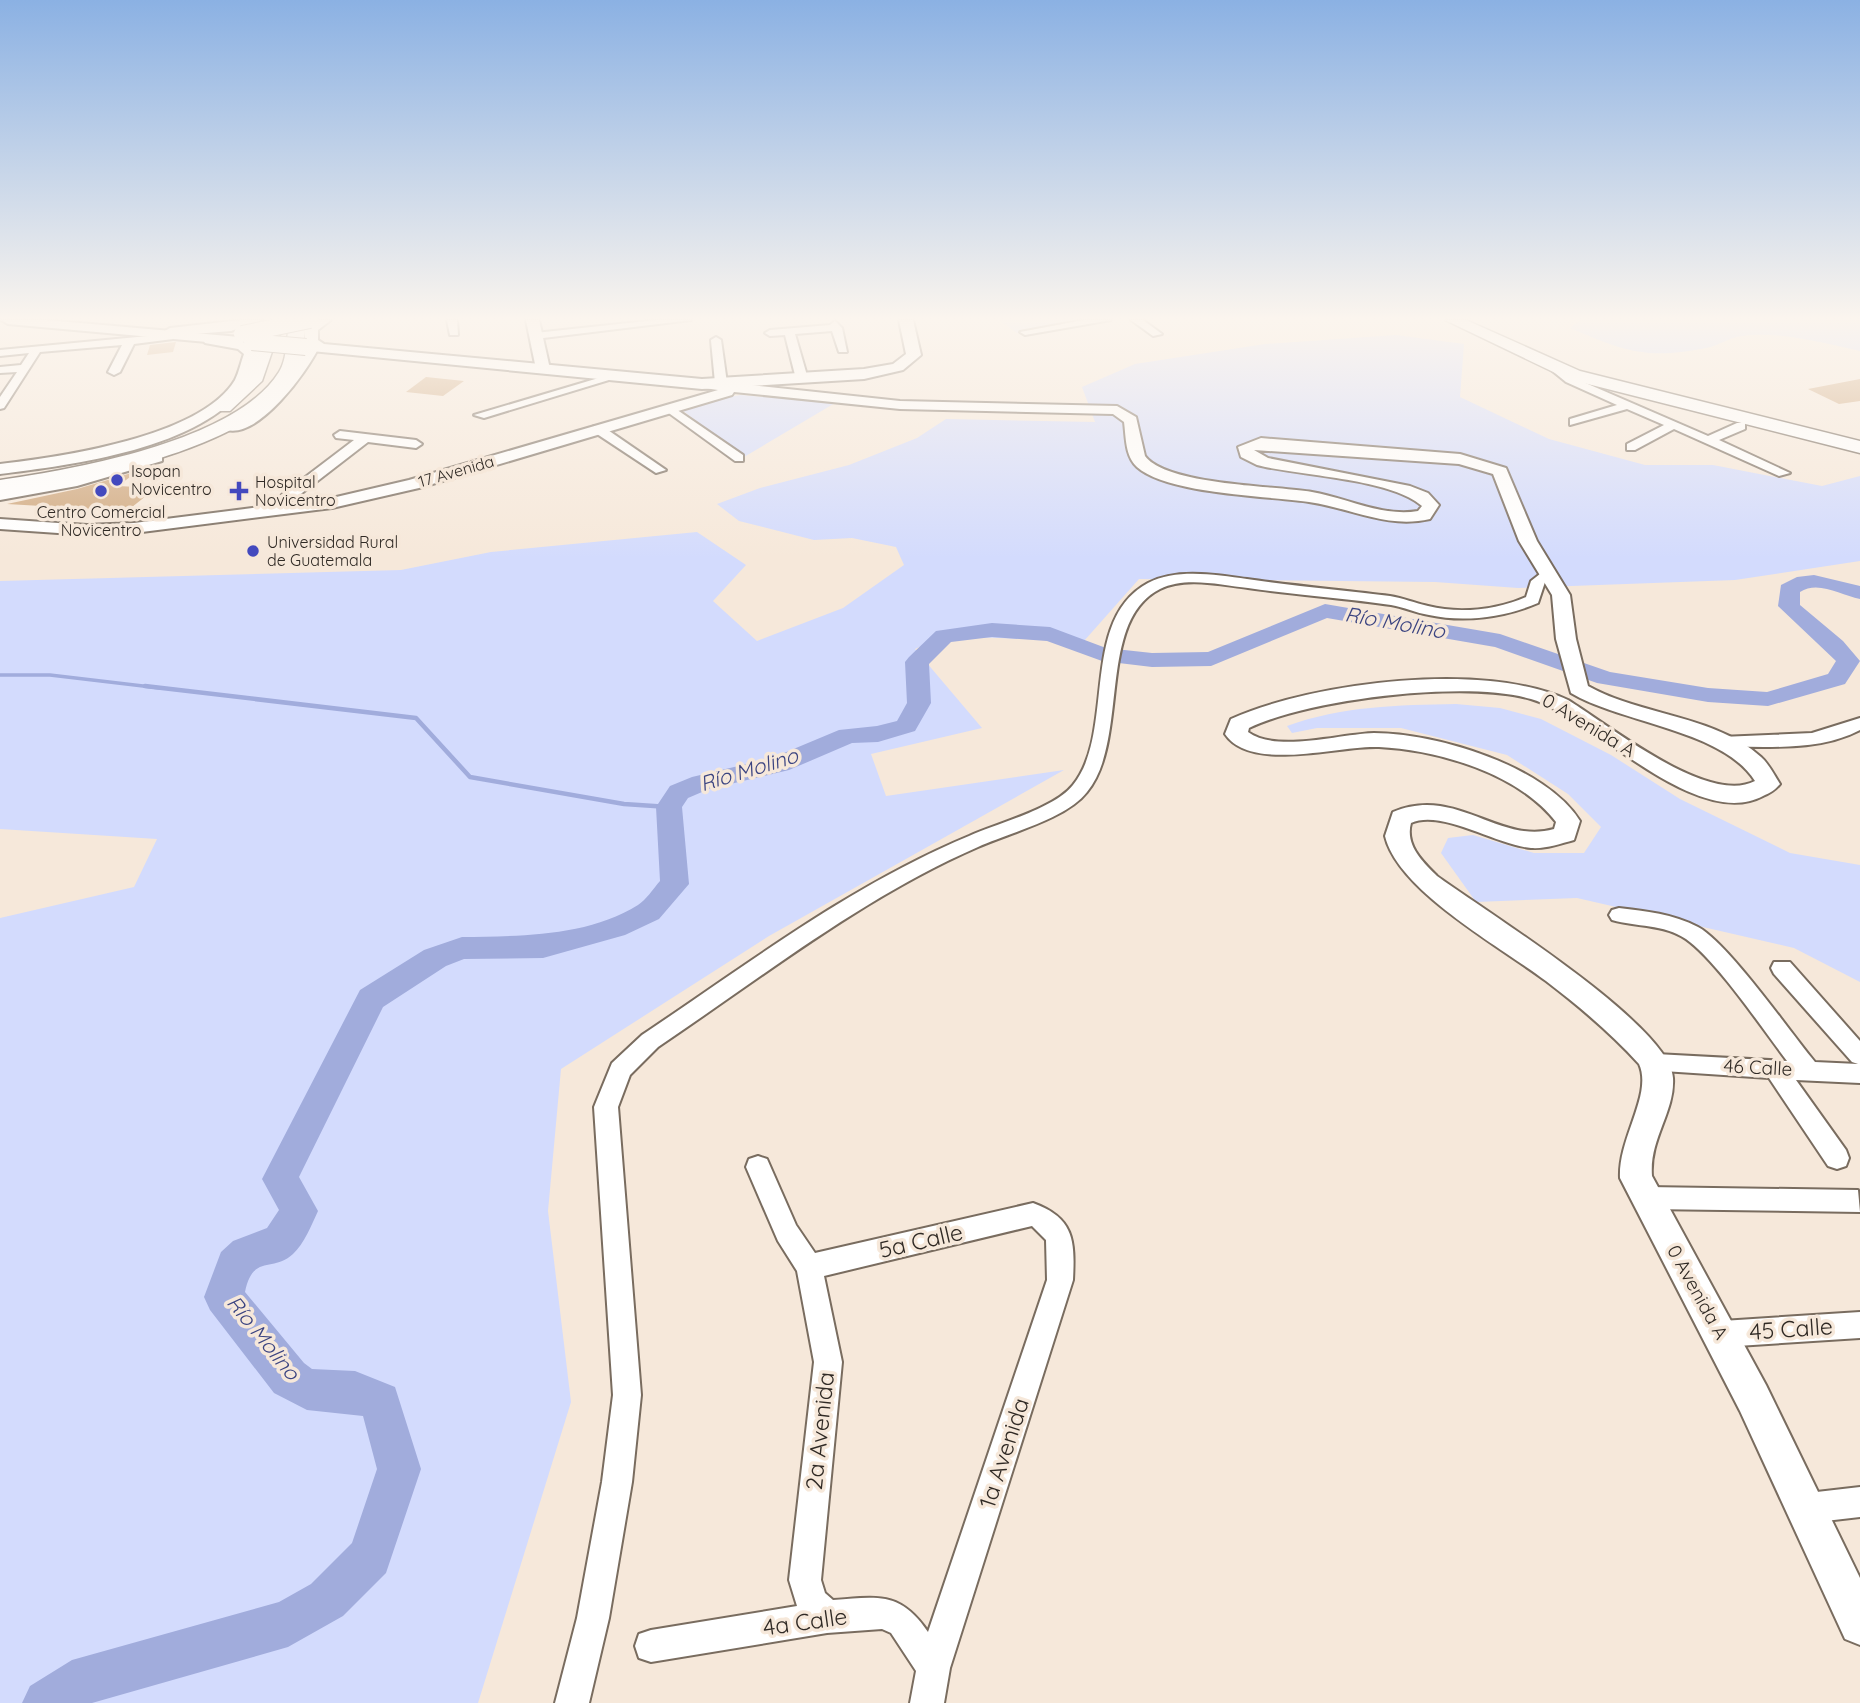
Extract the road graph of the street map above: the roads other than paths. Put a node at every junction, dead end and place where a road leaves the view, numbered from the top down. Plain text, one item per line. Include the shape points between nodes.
1 (224, 399) edge
2 (245, 399) edge
3 (262, 399) edge
4 (275, 399) edge
5 (534, 399) edge
6 (673, 399) edge
7 (674, 399) edge
8 (679, 399) edge
9 (855, 399) edge
10 (1616, 399) edge
11 (1665, 399) edge
12 (1691, 399) edge
13 (1629, 405) junction
14 (480, 415) dead end
15 (1574, 422) dead end
16 (1675, 424) junction
17 (1741, 426) dead end
18 (598, 429) junction
19 (340, 435) dead end
20 (365, 438) junction
21 (1711, 439) junction
22 (1860, 442) edge
23 (416, 444) dead end
24 (1631, 447) dead end
25 (1860, 447) edge
26 (738, 458) dead end
27 (453, 466) junction
28 (0, 469) edge
29 (660, 470) dead end
30 (1784, 473) dead end
31 (0, 478) edge
32 (0, 486) edge
33 (0, 495) edge
34 (284, 500) junction
35 (0, 512) edge
36 (0, 524) edge
37 (1545, 574) junction
38 (1488, 610) joint
39 (1860, 723) edge
40 (1721, 742) junction
41 (1619, 915) dead end
42 (1782, 968) dead end
43 (1860, 1056) edge
44 (1656, 1063) junction
45 (1774, 1067) junction
46 (1808, 1070) junction
47 (1860, 1074) edge
48 (1837, 1158) dead end
49 (758, 1167) dead end
50 (1647, 1198) junction
51 (1858, 1201) dead end
52 (1033, 1214) joint
53 (809, 1267) junction
54 (1860, 1325) edge
55 (1722, 1334) junction
56 (1860, 1502) edge
57 (1808, 1507) junction
58 (827, 1617) junction
59 (1860, 1623) edge
60 (651, 1646) dead end
61 (933, 1668) junction
62 (572, 1703) edge
63 (927, 1703) edge

1 - 28 street via 145,440 103,453
2 - 31 highway via 209,422 130,452
3 - 32 highway via 224,425 142,457
4 - 33 street via 210,437 136,465
5 - 14 street
6 - 27 street, 17 Avenida
7 - 18 street, 17 Avenida
8 - 26 street
9 - 37 street, 0 Avenida A via 916,406 1116,410 1128,416 1137,454 1153,471 1190,481 1316,498 1393,516 1424,515 1431,505 1425,497 1403,488 1262,461 1247,454 1246,447 1268,443 1482,463 1505,476
10 - 13 street
11 - 25 main road
12 - 22 main road
13 - 15 street
13 - 16 street
16 - 21 street
16 - 24 street
17 - 21 street
18 - 27 street, 17 Avenida
18 - 29 street
19 - 20 street
20 - 23 street
20 - 34 street
21 - 30 street
27 - 34 street, 17 Avenida
27 - 36 street, 17 Avenida via 332,503 134,528
34 - 35 street, 17 Avenida via 146,518
37 - 38 street via 1533,600
37 - 40 street, 0 Avenida A via 1561,595 1578,689 1611,709
38 - 62 street via 1469,615 1432,612 1397,602 1215,580 1182,579 1156,585 1128,606 1092,771 1079,790 1052,808 933,858 886,884 650,1041 620,1070 606,1107 627,1395 598,1591
39 - 40 street via 1851,730 1802,738
40 - 44 street, 0 Avenida A via 1754,760 1768,784 1761,792 1726,795 1701,788 1667,772 1551,699 1520,690 1426,687 1365,692 1259,715 1236,729 1240,739 1266,747 1362,740 1411,744 1506,775 1549,799 1568,821 1565,834 1557,837 1518,837 1417,811 1401,818 1399,843 1427,882 1620,1025
41 - 46 street via 1657,920 1692,933 1716,954
42 - 43 street
44 - 45 street, 46 Calle
44 - 50 street, 0 Avenida A via 1658,1087 1632,1158
45 - 46 street, 46 Calle
45 - 48 street
46 - 47 street, 46 Calle
49 - 53 street, 2a Avenida via 787,1233
50 - 51 street
50 - 55 street, 0 Avenida A
52 - 53 street, 5a Calle
52 - 61 street, 1a Avenida via 1056,1229 1062,1244 1060,1280
53 - 58 street, 2a Avenida via 828,1362 805,1580 811,1603
54 - 55 street, 45 Calle
55 - 57 street, 0 Avenida A
56 - 57 street
57 - 59 street, 0 Avenida A
58 - 60 street, 4a Calle
58 - 61 street, 4a Calle via 884,1613 902,1622
61 - 63 street, 1a Avenida

